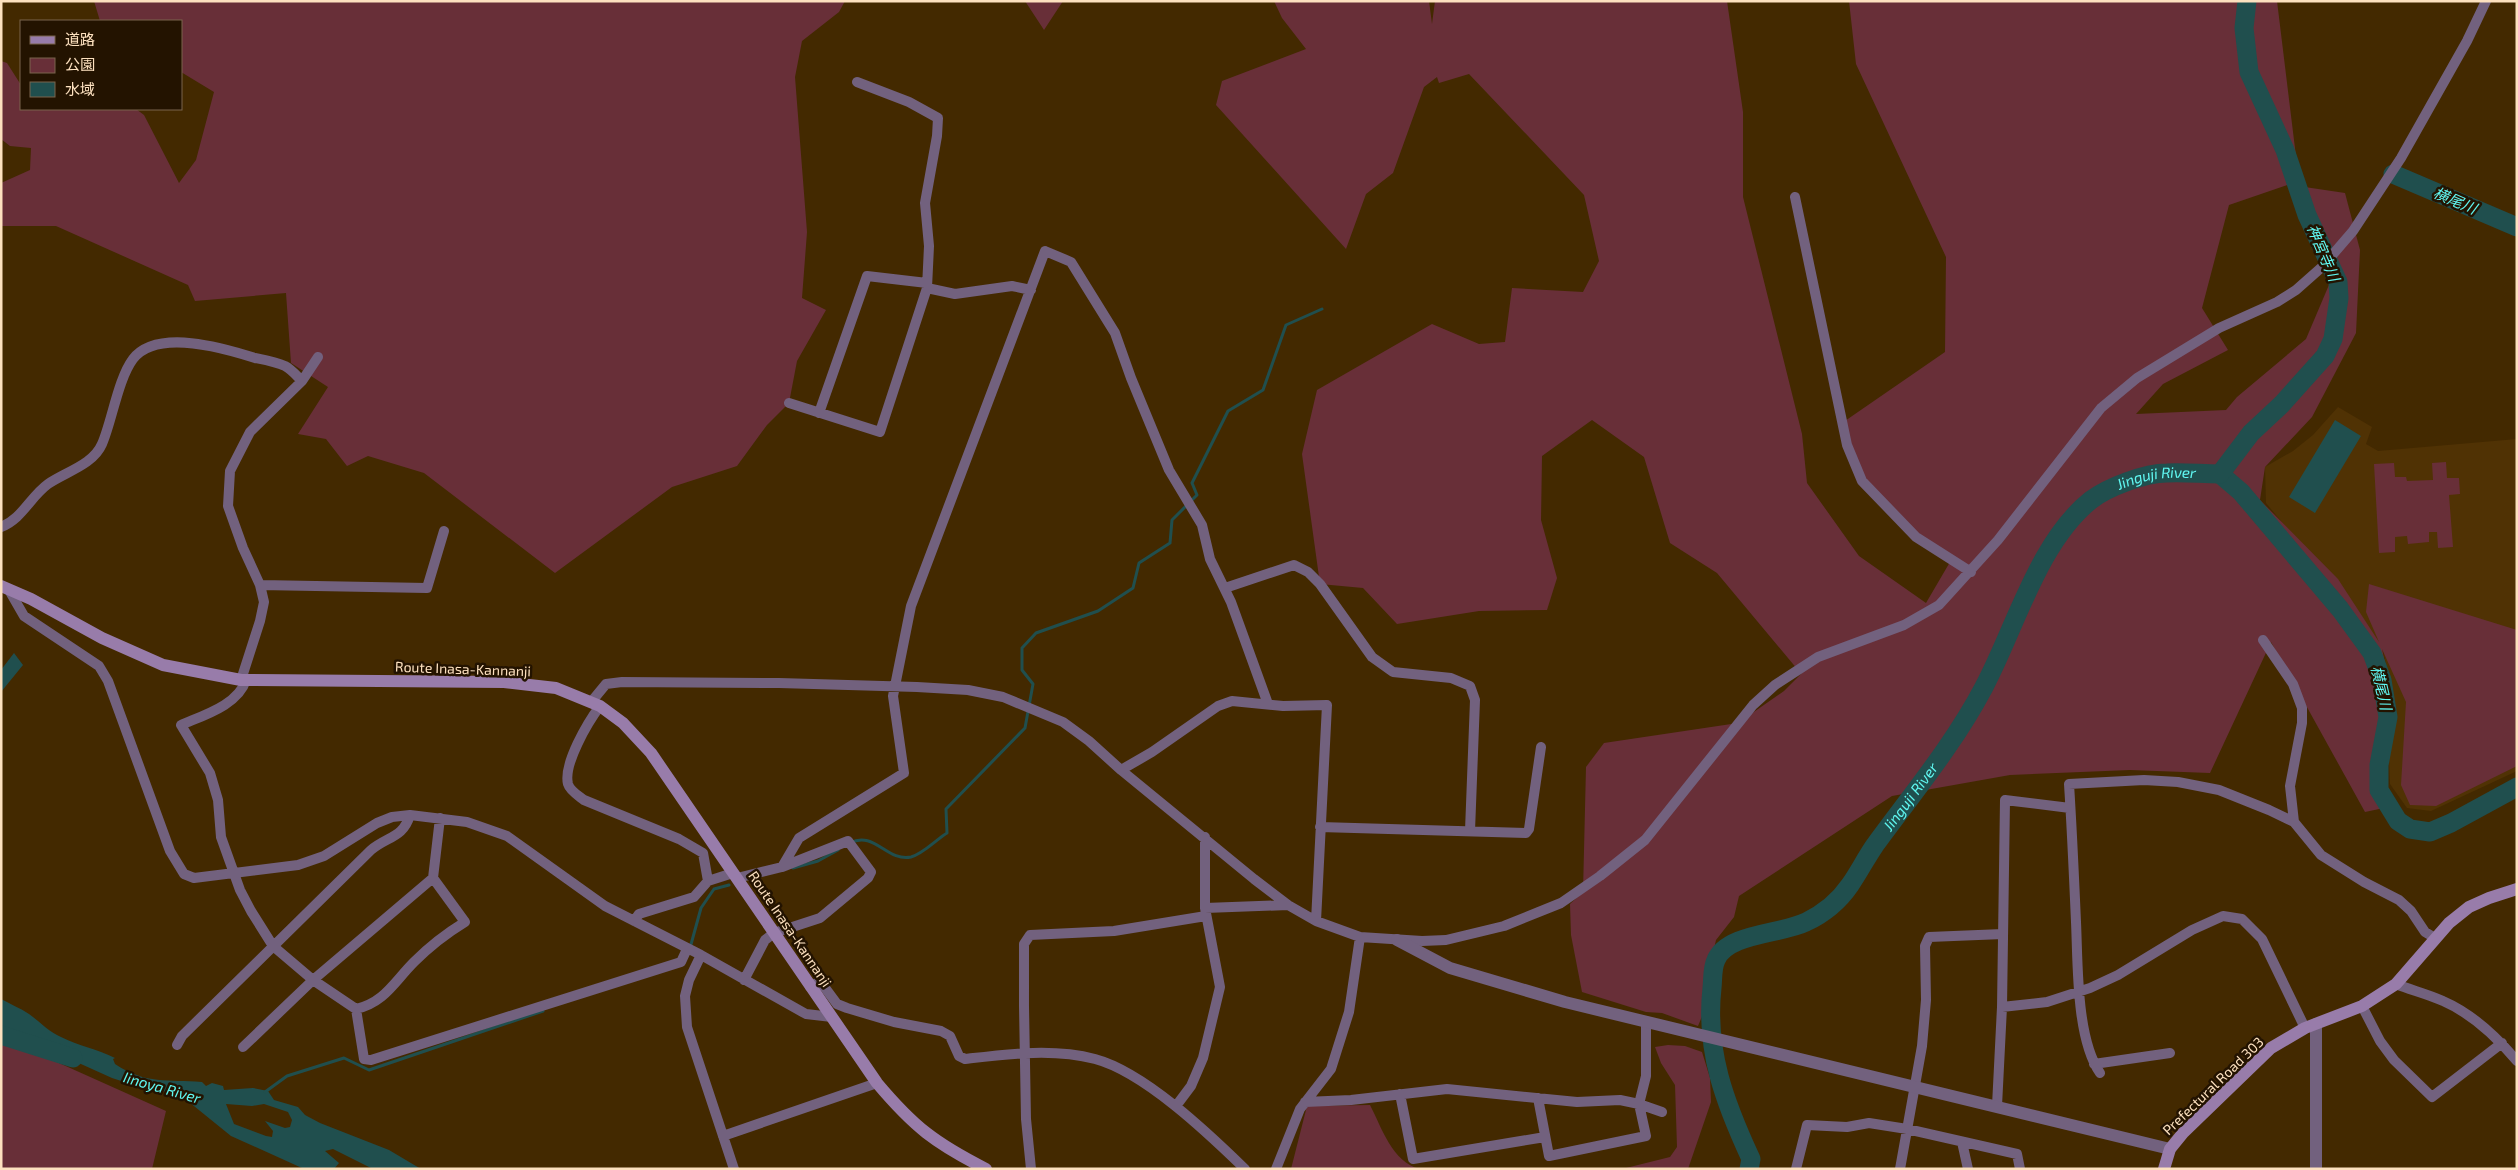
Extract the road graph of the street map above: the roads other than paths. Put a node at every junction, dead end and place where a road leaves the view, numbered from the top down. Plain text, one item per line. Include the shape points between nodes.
1 (2486, 1) edge
2 (857, 82) dead end
3 (1795, 197) dead end
4 (927, 285) junction
5 (1031, 290) junction
6 (318, 357) dead end
7 (302, 381) junction
8 (789, 403) dead end
9 (819, 413) junction
10 (1, 527) edge
11 (444, 531) dead end
12 (1971, 572) junction
13 (260, 585) junction
14 (5, 588) edge
15 (1224, 588) junction
16 (2262, 640) dead end
17 (243, 680) junction
18 (894, 687) junction
19 (596, 703) junction
20 (1268, 704) junction
21 (1541, 747) dead end
22 (1120, 770) junction
23 (2070, 808) junction
24 (410, 815) junction
25 (440, 818) junction
26 (2294, 822) junction
27 (1320, 827) junction
28 (1470, 831) junction
29 (1204, 837) junction
30 (782, 866) junction
31 (235, 872) junction
32 (735, 876) junction
33 (433, 878) junction
34 (708, 881) junction
35 (2517, 889) edge
36 (1288, 906) junction
37 (1205, 912) junction
38 (634, 921) junction
39 (1316, 921) junction
40 (774, 933) junction
41 (2003, 934) junction
42 (1360, 937) junction
43 (2435, 938) junction
44 (1397, 940) junction
45 (273, 946) junction
46 (687, 949) junction
47 (701, 956) junction
48 (313, 980) junction
49 (744, 980) junction
50 (2396, 984) junction
51 (810, 986) junction
52 (2080, 991) junction
53 (2002, 1006) junction
54 (2362, 1006) junction
55 (356, 1009) junction
56 (832, 1017) junction
57 (1646, 1022) junction
58 (2311, 1026) junction
59 (2502, 1043) junction
60 (176, 1046) dead end
61 (243, 1047) dead end
62 (1025, 1053) junction
63 (2170, 1053) dead end
64 (2517, 1061) edge
65 (877, 1083) junction
66 (1914, 1086) junction
67 (1400, 1094) junction
68 (1538, 1098) junction
69 (1306, 1102) junction
70 (1639, 1104) junction
71 (1176, 1106) junction
72 (1997, 1106) junction
73 (1662, 1112) dead end
74 (1907, 1129) junction
75 (723, 1136) junction
76 (1546, 1137) junction
77 (1962, 1142) junction
78 (2170, 1149) junction
79 (734, 1169) edge
80 (986, 1169) edge
81 (1031, 1169) edge
82 (1245, 1169) edge
83 (1276, 1169) edge
84 (1796, 1169) edge
85 (1900, 1169) edge
86 (1968, 1169) edge
87 (2020, 1169) edge
88 (2164, 1169) edge
89 (2316, 1169) edge

1 - 12 street via 2401,158 2348,238 2311,277 2277,302 2219,328 2136,378 2101,408 2040,489
2 - 4 street via 909,102 938,118 925,203 929,246
3 - 12 street via 1847,445 1862,481 1916,537
4 - 5 street via 955,294 1012,286
4 - 9 street via 866,276
4 - 9 street via 880,432
5 - 15 street via 1045,251 1071,262 1080,275 1116,333 1169,470 1202,525 1210,558
5 - 18 street via 911,606
6 - 7 street
7 - 10 street via 285,366 235,352 188,343 153,345 133,359 101,446 92,458 46,485 12,523
7 - 13 street via 250,432 230,471 228,506
8 - 9 street
11 - 13 street via 427,588
12 - 44 street via 1939,605 1904,625 1818,657 1775,685 1748,711 1646,840 1561,903 1504,926 1470,935 1446,940
13 - 17 street via 264,602
14 - 17 main road, Route Inasa-Kannanji via 163,665
14 - 31 street via 24,616 99,666 108,681 170,851 184,874 194,878
15 - 20 street
15 - 28 street via 1294,565 1308,572 1320,584 1372,657 1393,672 1452,678 1470,686 1475,700
16 - 26 street via 2293,684 2302,708 2290,786
17 - 19 main road, Route Inasa-Kannanji via 504,682 556,688
17 - 31 street via 243,691 232,700 182,725 210,773 218,800 221,837
18 - 19 street via 622,682 606,684
18 - 22 street via 968,690 1033,708 1063,722
18 - 30 street via 893,704 904,773 799,838
19 - 32 main road, Route Inasa-Kannanji via 623,723 651,753
19 - 34 street via 568,769 568,785 584,800 679,839 703,853
20 - 22 street via 1232,701 1218,706
20 - 27 street via 1328,705
21 - 28 street via 1526,833
22 - 29 street
23 - 26 street via 2069,784 2144,780 2178,782 2219,790
23 - 41 street via 2005,800
23 - 52 street
24 - 25 street
24 - 31 street via 377,823 324,856 298,865
24 - 45 street via 406,828 371,850
25 - 33 street
25 - 38 street via 467,822 507,836 605,906
26 - 43 street via 2322,855 2399,900 2425,932
27 - 28 street
27 - 39 street
29 - 36 street
29 - 37 street
30 - 32 street
30 - 40 street via 848,841 871,872 820,918
31 - 45 street via 240,890
32 - 34 street
32 - 40 main road, Route Inasa-Kannanji
33 - 48 street
33 - 55 street via 466,922 451,930 415,961 372,1006
34 - 38 street via 694,897 639,914
35 - 43 main road, Prefectural Road 303 via 2469,908
36 - 37 street
36 - 39 street
37 - 62 street via 1114,931 1030,935 1024,944
37 - 71 street via 1220,987 1203,1058 1191,1086
38 - 46 street
39 - 42 street
40 - 49 street via 765,940
40 - 51 main road, Route Inasa-Kannanji
41 - 53 street
41 - 66 street via 1929,937 1925,946 1926,1000 1922,1046
42 - 44 street
42 - 69 street via 1349,1012 1330,1070
43 - 50 main road, Prefectural Road 303
44 - 57 street via 1450,968
45 - 48 street
45 - 60 street via 182,1036
46 - 47 street
46 - 55 street via 681,962 371,1060 364,1058
47 - 49 street
47 - 75 street via 685,996 687,1027
48 - 55 street
48 - 61 street
49 - 56 street via 806,1014
50 - 54 main road, Prefectural Road 303
50 - 59 street via 2462,1010
51 - 56 main road, Route Inasa-Kannanji
51 - 62 street via 820,981 837,1004 847,1008 941,1031 950,1036 958,1056 965,1059
52 - 53 street via 2047,1002
52 - 58 street via 2118,975 2192,930 2223,916 2242,919 2262,938
52 - 63 street via 2086,1040 2097,1069
53 - 72 street
54 - 58 main road, Prefectural Road 303
54 - 59 street via 2394,1060 2432,1097
56 - 65 main road, Route Inasa-Kannanji
57 - 66 street
57 - 70 street via 1646,1076
58 - 78 main road, Prefectural Road 303 via 2271,1048
58 - 89 street
59 - 64 street
62 - 71 street via 1072,1054 1096,1059 1117,1068
62 - 81 street
65 - 75 street
65 - 80 main road, Route Inasa-Kannanji via 903,1114 926,1134 946,1149
66 - 72 street
66 - 74 street
67 - 68 street via 1447,1089
67 - 69 street
67 - 76 street via 1413,1159
68 - 70 street via 1578,1102 1620,1100
68 - 76 street
69 - 83 street via 1288,1134
70 - 73 street
70 - 76 street via 1646,1136 1549,1156
71 - 82 street
72 - 78 street
74 - 77 street
74 - 84 street via 1869,1123 1846,1127 1807,1125
74 - 85 street
75 - 79 street
77 - 86 street
77 - 87 street via 2017,1154
78 - 88 main road, Prefectural Road 303

